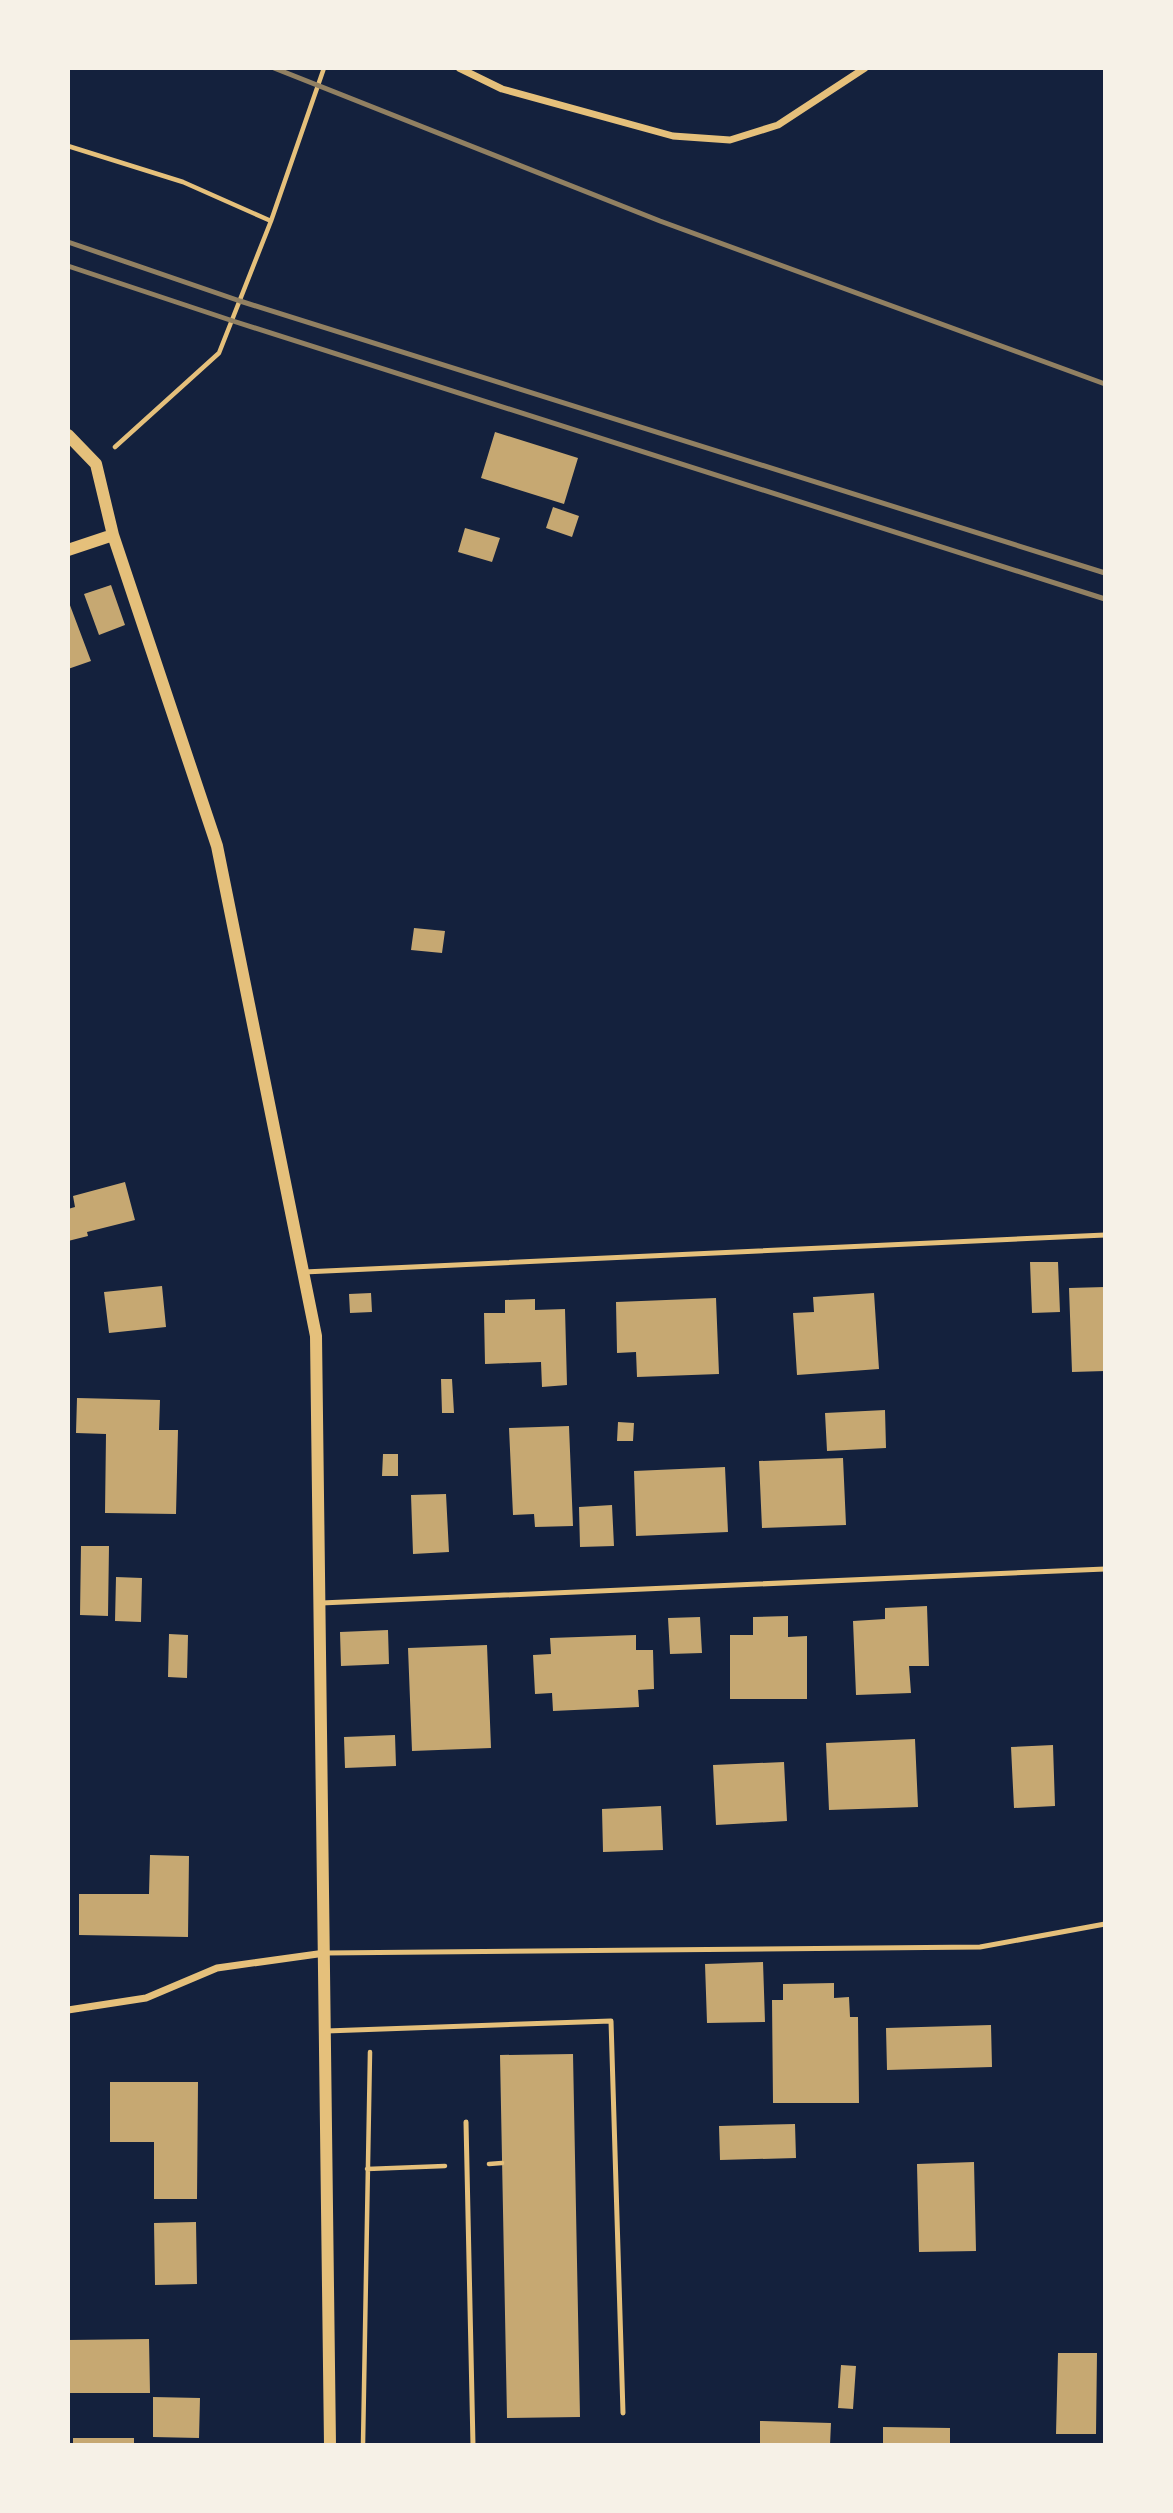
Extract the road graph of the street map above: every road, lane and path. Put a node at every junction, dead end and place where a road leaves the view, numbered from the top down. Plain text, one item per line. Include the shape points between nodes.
1 (324, 68) edge
2 (459, 68) edge
3 (865, 68) edge
4 (68, 146) edge
5 (271, 221) junction
6 (68, 435) edge
7 (96, 464) junction
8 (113, 535) junction
9 (68, 550) edge
10 (1105, 1235) edge
11 (304, 1272) junction
12 (1105, 1569) edge
13 (317, 1603) junction
14 (1105, 1924) edge
15 (326, 1953) junction
16 (68, 2010) edge
17 (370, 2030) junction
18 (326, 2031) junction
19 (466, 2122) dead end
20 (502, 2163) dead end
21 (466, 2165) junction
22 (367, 2169) junction
23 (623, 2413) dead end
24 (330, 2445) edge
25 (363, 2445) edge
26 (473, 2445) edge

1 - 5 path
2 - 3 street via 502,89 673,136 730,140 778,125
4 - 5 path via 183,182
5 - 7 path via 219,353
6 - 7 street
7 - 8 street
8 - 9 street
8 - 11 street via 216,845
10 - 11 lane
11 - 13 street via 316,1336
12 - 13 lane
13 - 15 street
14 - 15 lane via 980,1947
15 - 16 street via 217,1968 146,1998
15 - 18 street
17 - 18 lane
17 - 22 path
17 - 23 lane via 611,2021
18 - 24 street
19 - 21 lane
20 - 21 path
21 - 22 path
21 - 26 lane
22 - 25 path

